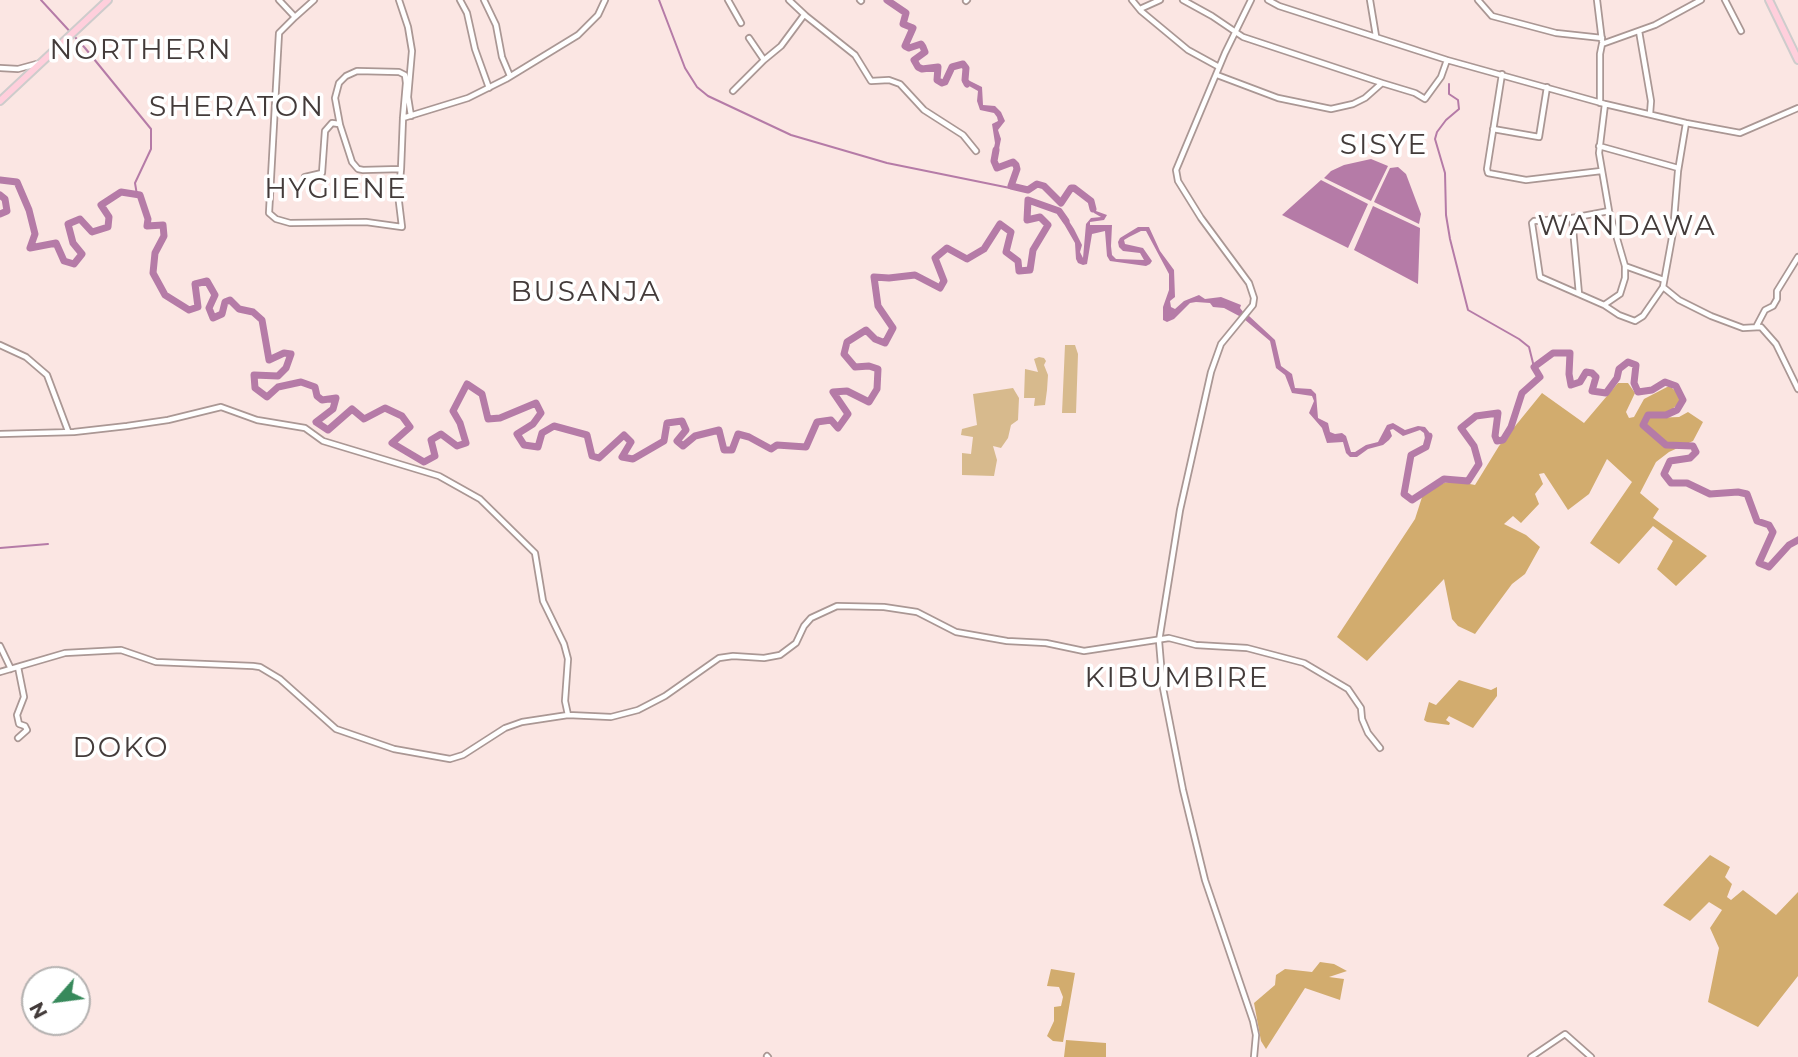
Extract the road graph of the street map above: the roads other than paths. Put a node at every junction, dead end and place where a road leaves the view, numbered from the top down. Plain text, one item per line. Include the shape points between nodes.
1 (108, 0) edge
2 (279, 0) edge
3 (314, 0) edge
4 (399, 0) edge
5 (460, 0) edge
6 (485, 0) edge
7 (605, 0) edge
8 (728, 0) edge
9 (789, 0) edge
10 (1132, 0) edge
11 (1160, 0) edge
12 (1183, 0) edge
13 (1251, 0) edge
14 (1268, 0) edge
15 (1370, 0) edge
16 (1478, 0) edge
17 (1597, 0) edge
18 (1701, 0) edge
19 (1725, 0) edge
20 (1769, 0) edge
21 (1140, 9) junction
22 (804, 15) junction
23 (295, 17) junction
24 (741, 23) dead end
25 (1639, 31) junction
26 (1741, 31) dead end
27 (1234, 33) junction
28 (1376, 36) junction
29 (750, 38) dead end
30 (1602, 41) junction
31 (764, 60) junction
32 (1447, 60) junction
33 (1798, 60) edge
34 (44, 62) junction
35 (1220, 67) junction
36 (0, 68) edge
37 (1502, 74) junction
38 (1217, 75) junction
39 (510, 76) junction
40 (1382, 83) junction
41 (1547, 87) junction
42 (489, 88) junction
43 (733, 91) dead end
44 (0, 101) edge
45 (1602, 104) junction
46 (1798, 108) edge
47 (1650, 114) junction
48 (411, 116) junction
49 (403, 118) junction
50 (1686, 122) junction
51 (340, 125) junction
52 (1493, 129) junction
53 (1599, 146) junction
54 (976, 151) dead end
55 (401, 169) junction
56 (1678, 169) junction
57 (1601, 170) junction
58 (305, 177) dead end
59 (1609, 211) junction
60 (1572, 218) junction
61 (1798, 257) edge
62 (1625, 267) junction
63 (1664, 280) junction
64 (1663, 287) junction
65 (1579, 294) junction
66 (1604, 305) junction
67 (1756, 327) junction
68 (0, 345) edge
69 (1797, 385) edge
70 (68, 431) junction
71 (0, 434) edge
72 (1160, 641) junction
73 (0, 646) edge
74 (18, 667) junction
75 (11, 669) junction
76 (0, 672) edge
77 (568, 716) junction
78 (18, 738) dead end
79 (1380, 748) dead end
80 (1254, 1057) edge
81 (1531, 1057) edge
82 (1591, 1057) edge

1 - 34 main road
2 - 23 street
3 - 23 street
4 - 48 street via 412,51
5 - 42 street
6 - 39 street
7 - 39 street via 598,15 578,35
8 - 24 street
9 - 22 street
10 - 21 street
11 - 21 street
12 - 27 street
13 - 27 street
14 - 28 street
15 - 28 street
16 - 30 street via 1492,16
17 - 30 street
18 - 25 street
19 - 26 street
20 - 33 main road
21 - 35 street via 1188,50
22 - 31 street
22 - 54 street via 855,55 871,81 900,84 924,110 963,135
23 - 55 street via 279,33 269,213 290,223 366,222 402,227
25 - 30 street
25 - 47 street
27 - 35 street
27 - 40 street
28 - 32 street
29 - 31 street
30 - 45 street
31 - 43 street
32 - 37 street
32 - 40 street via 1426,99
34 - 36 street
34 - 44 main road
35 - 38 street
37 - 41 street
37 - 52 street
38 - 40 street via 1278,99 1331,110 1365,98
38 - 72 street via 1176,174 1201,218 1249,283 1254,298 1221,344 1211,372 1180,510
39 - 42 street
41 - 45 street
41 - 52 street via 1539,136
42 - 48 street
45 - 47 street
45 - 53 street
46 - 50 street via 1740,133
47 - 50 street
48 - 49 street
49 - 51 street via 404,74 358,70 346,76 337,89
49 - 55 street
50 - 56 street
51 - 55 street via 352,162 359,169
51 - 58 street via 332,123 325,131 322,173
52 - 57 street via 1486,169 1491,175 1526,180
53 - 56 street
53 - 57 street
56 - 63 street
57 - 59 street
59 - 60 street
59 - 62 street
60 - 65 street
60 - 65 street via 1532,223 1540,277
61 - 67 street via 1773,306 1765,310
62 - 63 street
62 - 66 street via 1623,289
63 - 64 street
64 - 66 street via 1635,321
64 - 67 street via 1711,316 1743,328
65 - 66 street
67 - 69 street via 1776,344
68 - 70 street via 32,361 47,375
70 - 71 street
70 - 77 street via 168,420 221,407 261,421 305,428 318,440 435,474 478,497 535,553 542,601 569,659
72 - 77 street via 1084,651 956,632 912,610 844,605 811,618 796,643 780,655 719,658 665,696 628,714
72 - 79 street via 1169,638 1196,645 1247,648 1308,665 1356,699 1364,725
72 - 80 street via 1163,688 1181,780 1205,880 1255,1029
73 - 75 street
74 - 75 street
74 - 77 street via 65,653 121,650 156,662 260,667 302,696 336,729 394,749 450,759 512,725
74 - 78 street via 24,697 19,724 27,730
75 - 76 street
81 - 82 street via 1564,1034

